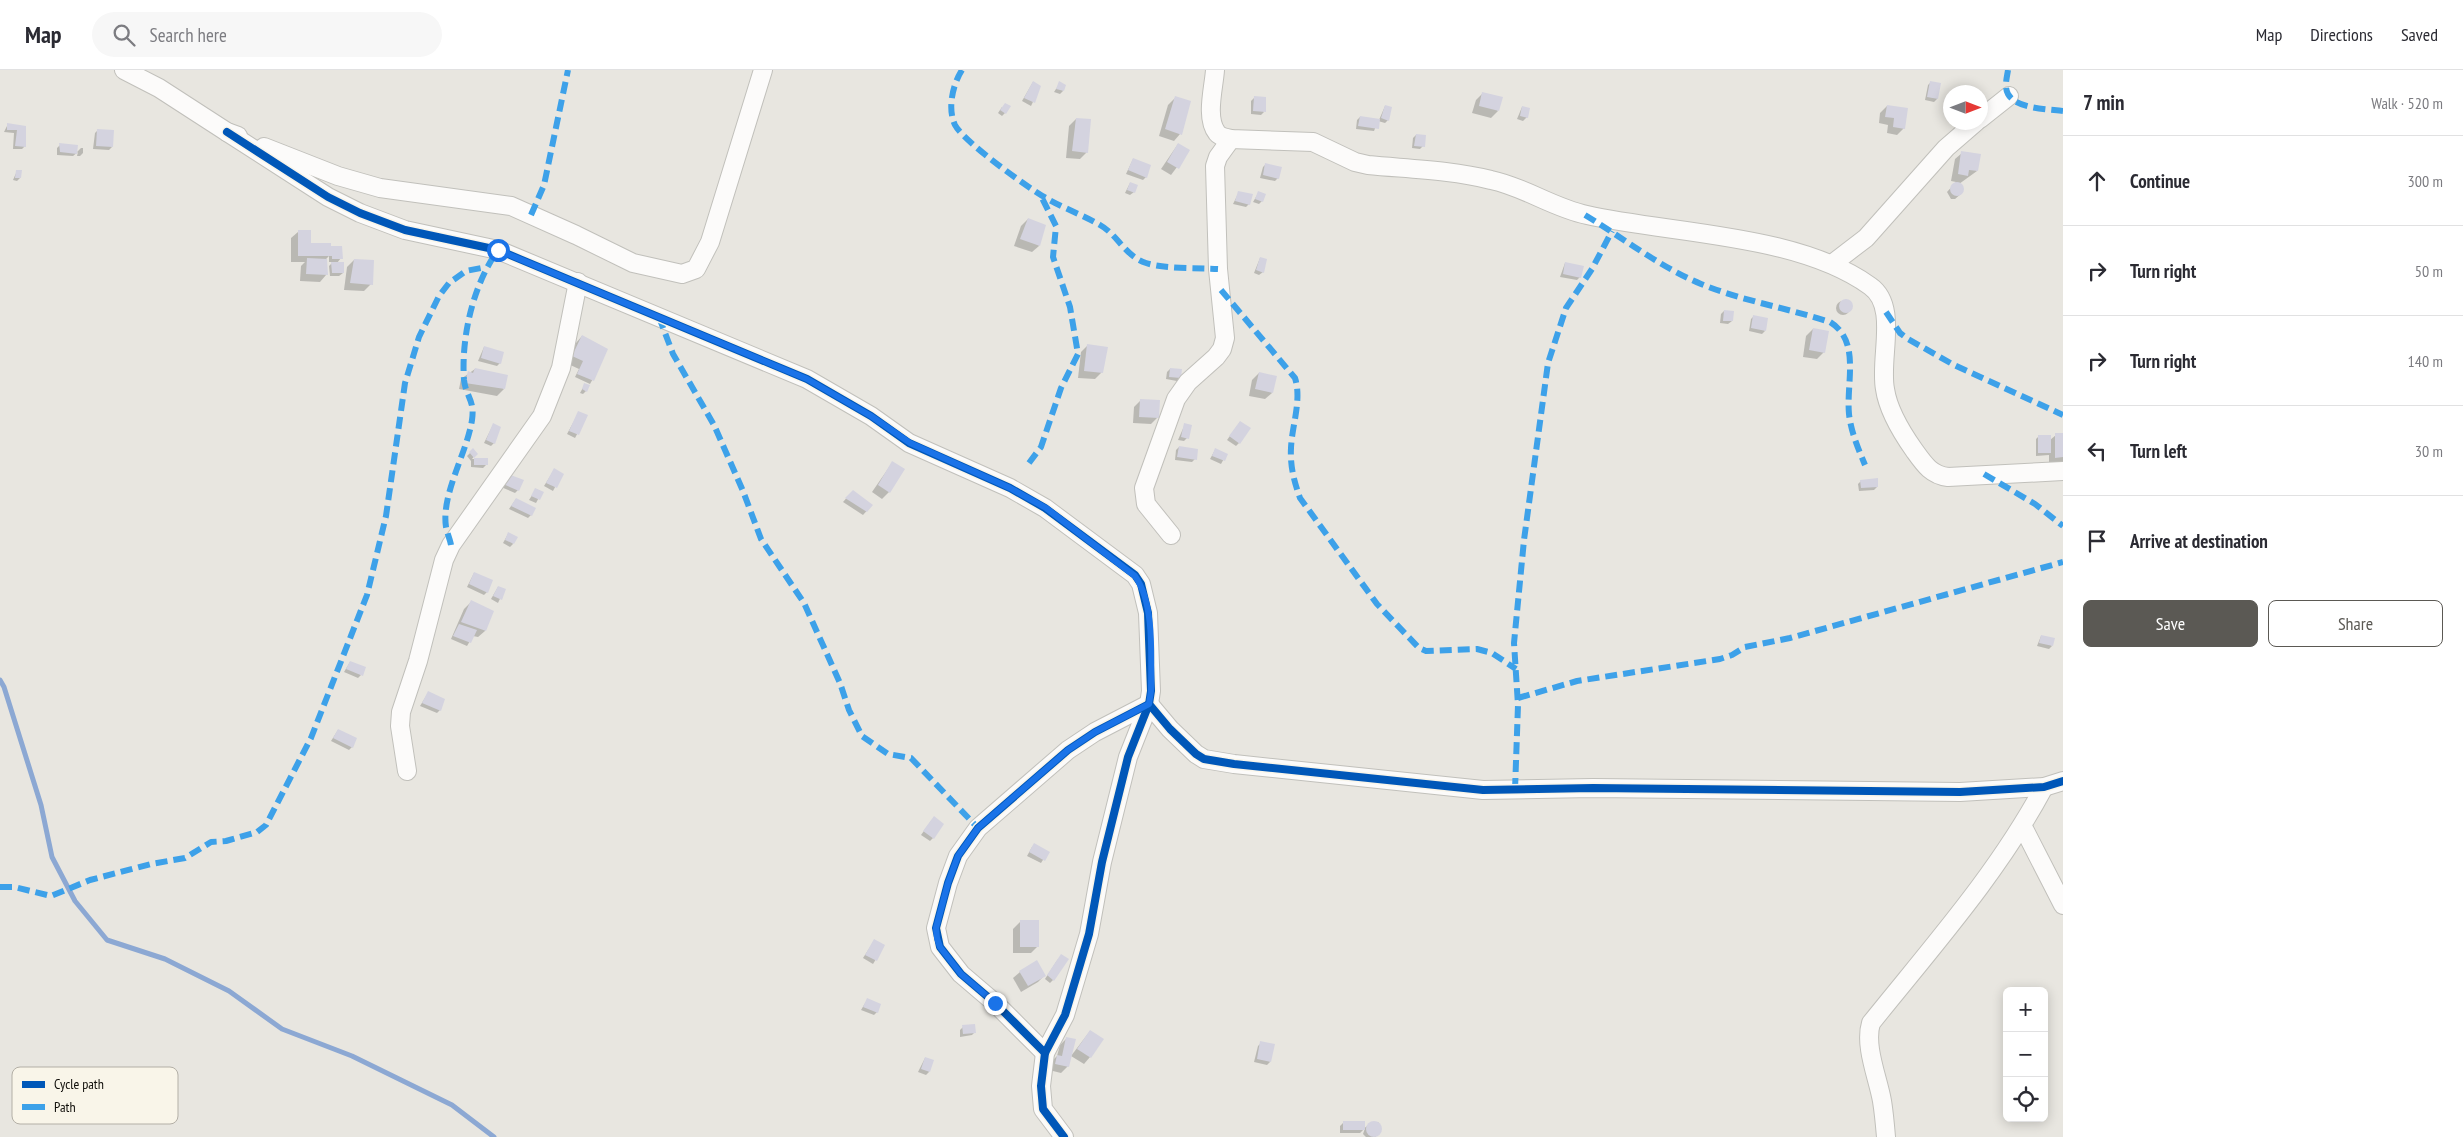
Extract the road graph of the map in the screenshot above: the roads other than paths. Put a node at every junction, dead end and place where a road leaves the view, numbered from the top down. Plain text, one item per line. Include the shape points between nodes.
1 (124, 70) edge
2 (763, 70) edge
3 (1216, 70) edge
4 (2009, 96) dead end
5 (1988, 113) edge
6 (1967, 130) edge
7 (227, 132) junction
8 (1232, 139) junction
9 (1832, 264) junction
10 (578, 282) junction
11 (2063, 471) edge
12 (1171, 535) dead end
13 (1149, 704) junction
14 (407, 771) dead end
15 (2063, 781) edge
16 (2044, 787) junction
17 (2023, 827) junction
18 (2063, 905) edge
19 (1046, 1053) junction
20 (1064, 1137) edge
21 (1886, 1137) edge

1 - 7 street via 159,88
2 - 7 street via 710,242 696,269 682,274 633,263 511,206 380,188 338,176
3 - 8 street via 1214,125 1220,135
4 - 5 street
6 - 9 street via 1946,148 1866,238
7 - 10 street via 328,197 360,213 405,230 498,250
8 - 9 street via 1313,142 1355,162 1492,180 1585,215 1790,251
8 - 12 street via 1215,166 1218,269 1225,338 1222,350 1188,382 1176,399 1144,488 1146,504
9 - 11 street via 1870,286 1885,305 1883,364 1886,397 1905,437 1933,473 1948,477
10 - 13 street via 807,379 910,443 1010,488 1046,508 1141,584 1148,613
10 - 14 street via 561,368 542,416 451,545 444,560 401,712
13 - 16 street via 1170,730 1204,759 1483,790 1960,792
13 - 19 street via 1128,757 1102,862 1089,934 1065,1015
13 - 19 street via 1068,750 978,828 958,856 948,883 936,928 940,947 961,974
15 - 16 street
16 - 17 street
17 - 18 street
17 - 21 street via 1969,901 1871,1023 1869,1035
19 - 20 street via 1043,1109

